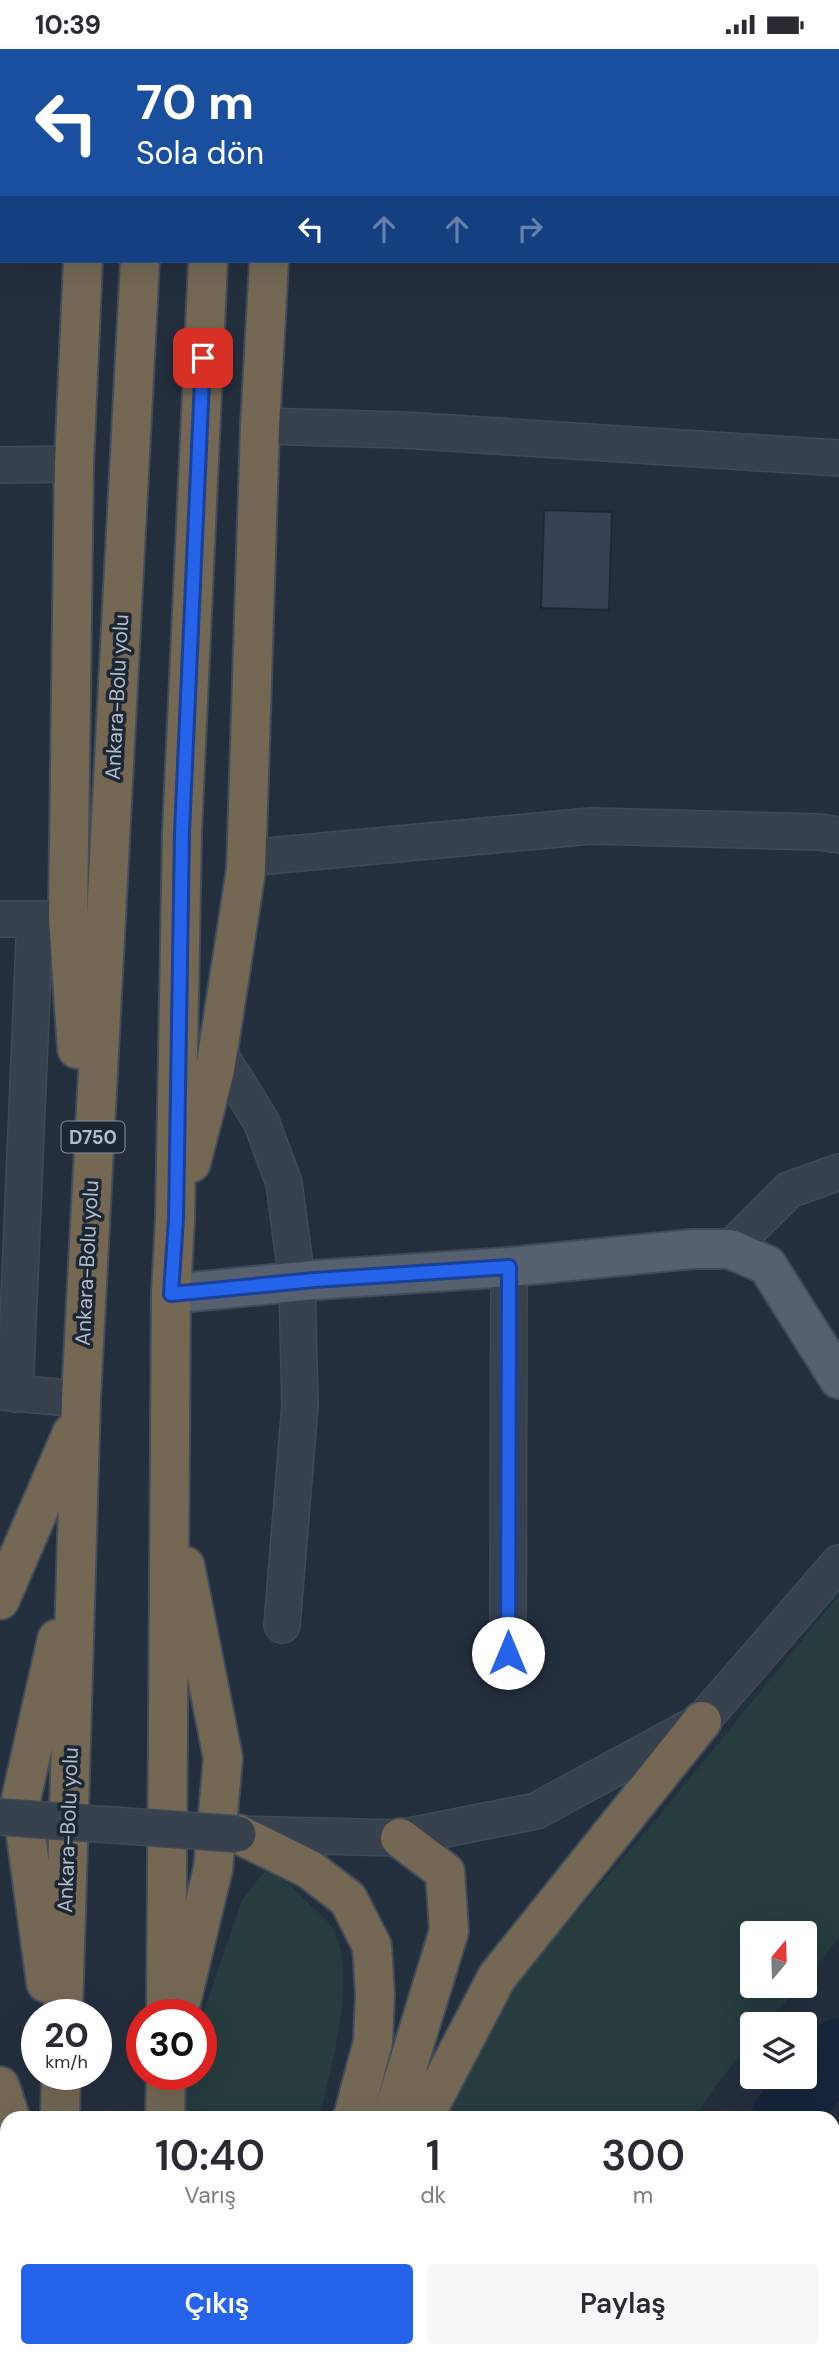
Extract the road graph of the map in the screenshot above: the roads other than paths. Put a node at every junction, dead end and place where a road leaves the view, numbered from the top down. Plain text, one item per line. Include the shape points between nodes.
1 (83, 263) edge
2 (140, 263) edge
3 (208, 263) edge
4 (269, 263) edge
5 (260, 426) junction
6 (839, 458) edge
7 (74, 464) junction
8 (0, 465) edge
9 (839, 835) edge
10 (247, 858) junction
11 (0, 919) edge
12 (52, 919) junction
13 (218, 1052) junction
14 (839, 1172) edge
15 (89, 1217) junction
16 (176, 1219) junction
17 (730, 1249) junction
18 (509, 1267) junction
19 (297, 1282) junction
20 (171, 1294) junction
21 (839, 1379) edge
22 (7, 1393) edge
23 (81, 1405) junction
24 (169, 1485) junction
25 (76, 1555) junction
26 (839, 1563) edge
27 (0, 1600) edge
28 (282, 1625) dead end
29 (508, 1653) dead end
30 (702, 1721) junction
31 (0, 1817) edge
32 (238, 1834) junction
33 (400, 1838) junction
34 (48, 1999) edge
35 (63, 1999) edge
36 (166, 1999) edge
37 (182, 1999) edge
38 (0, 2086) edge
39 (166, 2090) edge
40 (8, 2111) edge
41 (165, 2111) edge
42 (355, 2111) edge
43 (394, 2111) edge
44 (427, 2111) edge

1 - 7 highway
2 - 15 highway, Ankara-Bolu yolu / D750
3 - 16 highway via 182,832
4 - 5 highway
5 - 6 street
5 - 10 highway
7 - 8 street
7 - 12 highway
9 - 10 street via 591,826
10 - 13 highway
11 - 12 street
12 - 15 highway
12 - 22 street
13 - 16 highway
13 - 19 street via 261,1121 284,1183
14 - 17 street via 789,1190
15 - 23 highway, Ankara-Bolu yolu / D750
16 - 20 highway
17 - 18 main road
17 - 21 main road via 767,1265
18 - 19 main road
18 - 29 street
19 - 20 main road
19 - 28 street via 300,1405
20 - 24 highway
22 - 23 street
23 - 25 highway, Ankara-Bolu yolu / D750
23 - 27 highway
24 - 36 highway
24 - 37 highway via 223,1758 213,1869
25 - 34 highway via 21,1799
25 - 35 highway, Ankara-Bolu yolu / D750
26 - 30 street
30 - 33 street via 536,1811
30 - 44 highway via 497,1977
31 - 32 street, bridge
32 - 33 street
32 - 42 highway via 309,1869 348,1899 372,1945 373,2042
33 - 43 highway via 445,1872 449,1931
38 - 40 highway
39 - 41 highway

